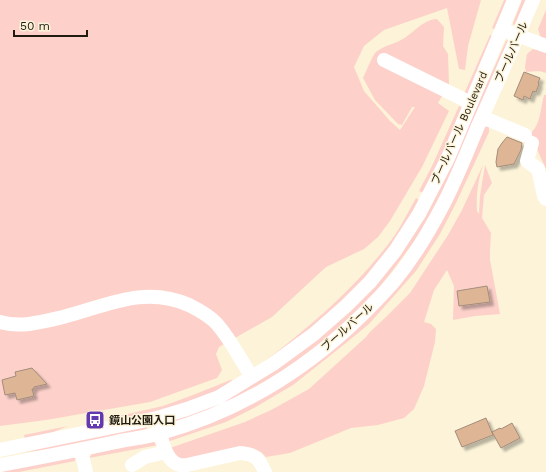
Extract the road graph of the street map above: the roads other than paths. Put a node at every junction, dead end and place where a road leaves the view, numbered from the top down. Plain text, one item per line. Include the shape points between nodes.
1 (514, 0) edge
2 (533, 0) edge
3 (502, 29) junction
4 (517, 36) junction
5 (546, 46) edge
6 (384, 60) dead end
7 (471, 103) junction
8 (489, 120) junction
9 (546, 199) edge
10 (0, 322) edge
11 (252, 377) junction
12 (157, 418) junction
13 (160, 433) junction
14 (0, 450) edge
15 (82, 450) junction
16 (166, 452) junction
17 (0, 465) edge
18 (132, 465) dead end
19 (86, 472) edge
20 (265, 472) edge

1 - 3 street, ブールバール Boulevard
2 - 4 street, ブールバール
3 - 4 street
3 - 7 street, ブールバール Boulevard
4 - 5 street
4 - 8 street, ブールバール
6 - 7 street
7 - 11 street, ブールバール Boulevard via 448,158 419,214 395,251 346,306 314,334
8 - 9 street via 528,139 527,161 538,169
8 - 13 street, ブールバール via 415,252 395,281 347,329 286,377 258,394 226,410
10 - 11 street via 23,325 45,322 133,297 167,298 193,307 216,323
11 - 12 street, ブールバール Boulevard via 219,397
12 - 13 street
12 - 14 street, ブールバール Boulevard
13 - 15 street, ブールバール
13 - 16 street
15 - 17 street, ブールバール
15 - 19 street
16 - 18 street
16 - 20 street via 175,463 187,466 240,453 247,454 259,460

